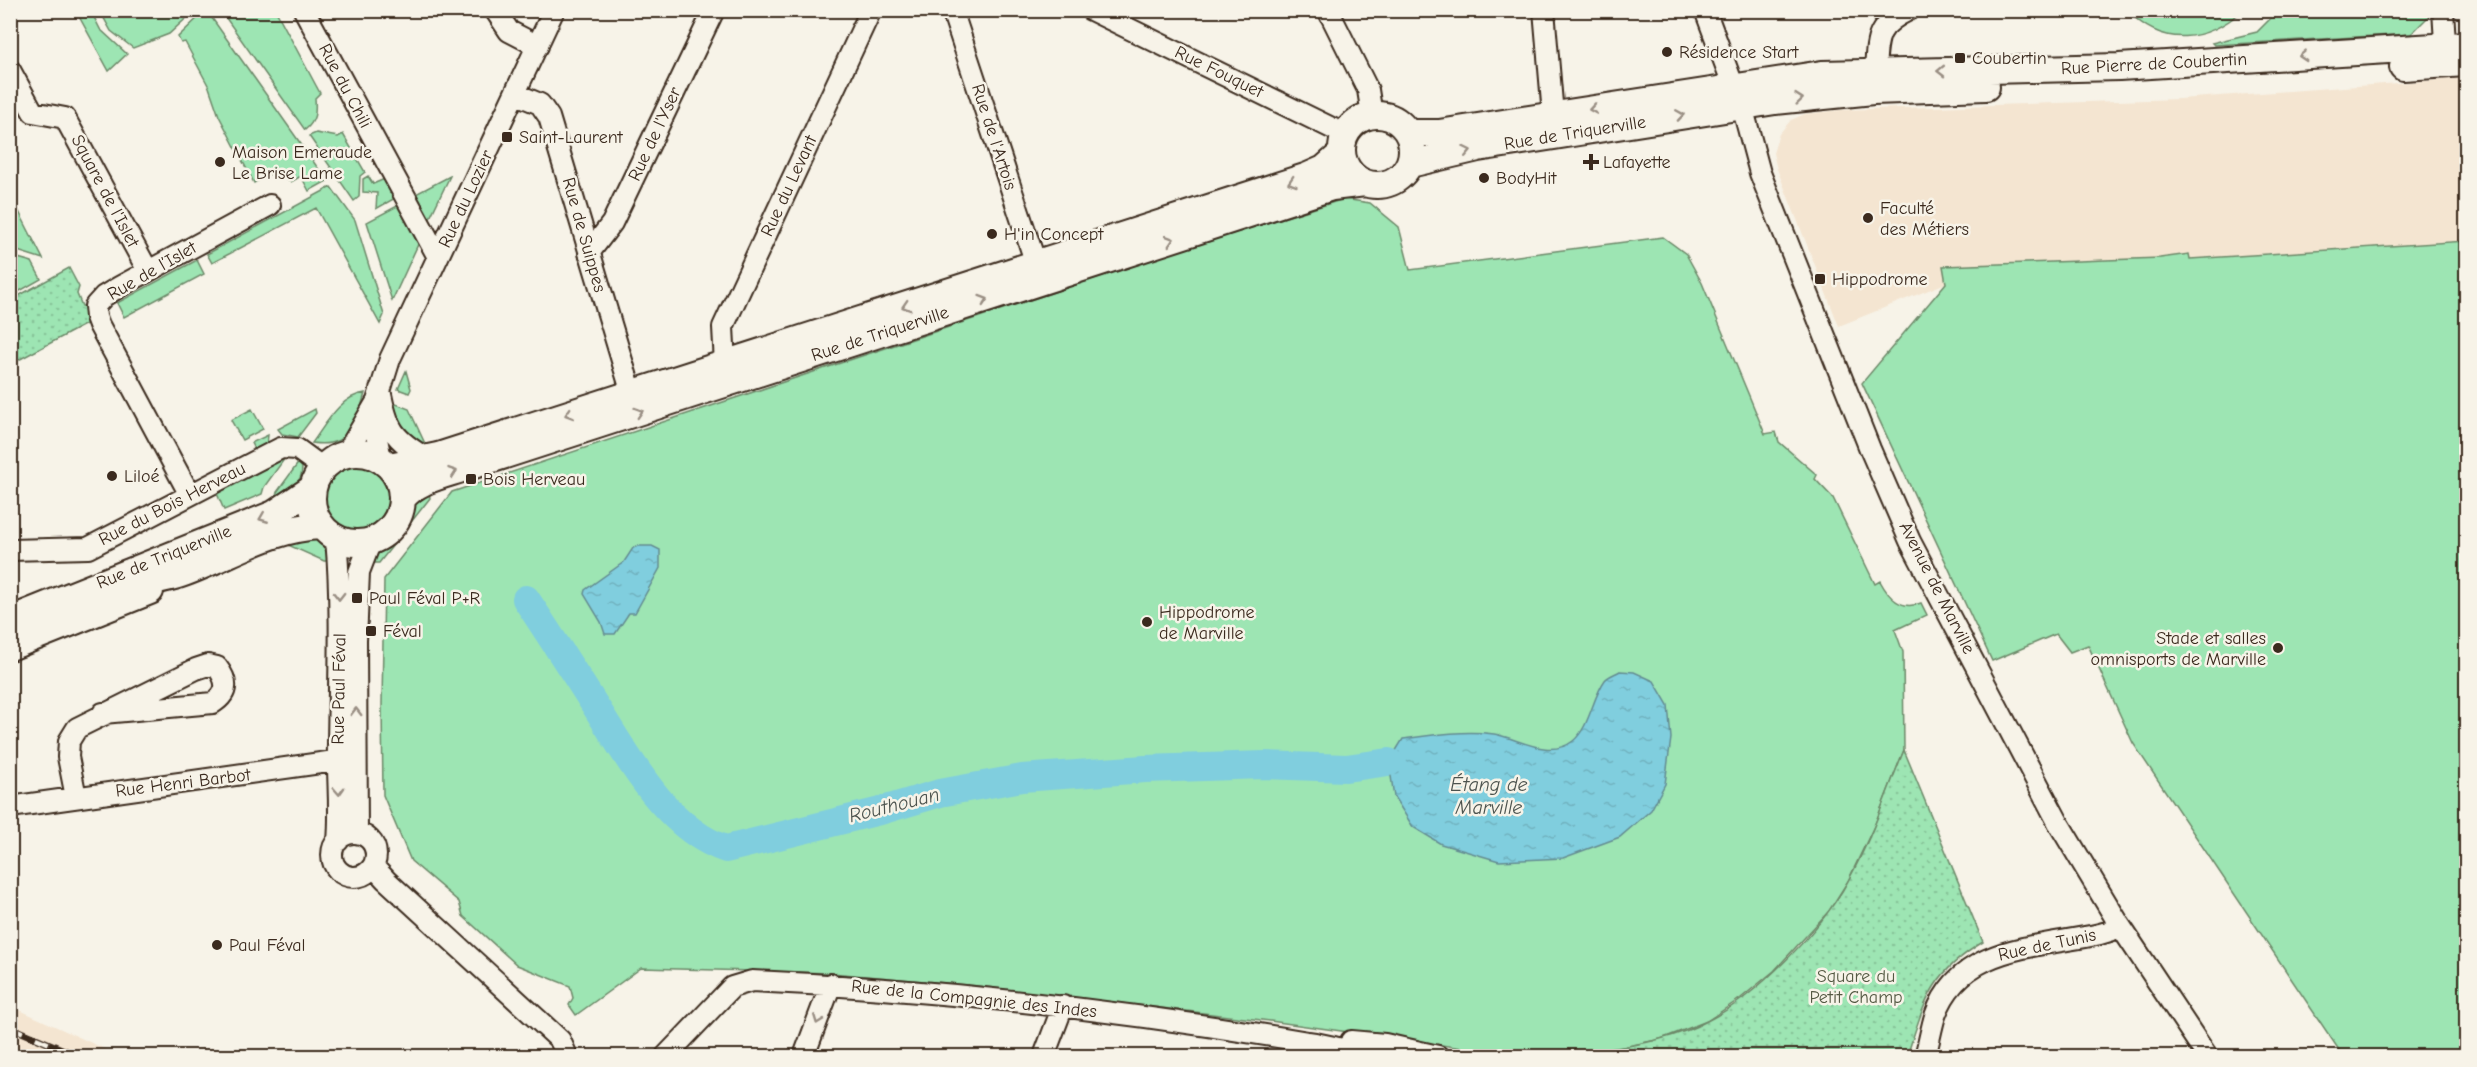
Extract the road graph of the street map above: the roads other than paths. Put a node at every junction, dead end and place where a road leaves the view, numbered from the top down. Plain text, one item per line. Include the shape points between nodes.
1 (304, 10) edge
2 (495, 10) edge
3 (554, 10) edge
4 (714, 10) edge
5 (871, 10) edge
6 (952, 10) edge
7 (1091, 10) edge
8 (1328, 10) edge
9 (1544, 10) edge
10 (1706, 10) edge
11 (1910, 10) edge
12 (2443, 10) edge
13 (538, 46) junction
14 (2456, 54) edge
15 (10, 70) edge
16 (1875, 72) junction
17 (516, 94) junction
18 (1737, 96) junction
19 (1372, 115) junction
20 (1553, 115) junction
21 (1408, 133) junction
22 (1344, 144) junction
23 (1410, 164) junction
24 (1365, 183) junction
25 (270, 205) dead end
26 (589, 253) junction
27 (438, 257) junction
28 (1036, 264) junction
29 (148, 271) junction
30 (725, 364) junction
31 (632, 394) junction
32 (378, 395) junction
33 (346, 454) junction
34 (428, 459) junction
35 (386, 463) junction
36 (318, 478) junction
37 (190, 495) junction
38 (402, 499) junction
39 (329, 532) junction
40 (371, 541) junction
41 (10, 550) edge
42 (179, 575) junction
43 (100, 582) junction
44 (10, 609) edge
45 (10, 620) edge
46 (10, 630) edge
47 (10, 647) edge
48 (103, 713) junction
49 (347, 760) junction
50 (76, 797) junction
51 (10, 807) edge
52 (357, 833) junction
53 (338, 841) junction
54 (373, 866) junction
55 (2119, 924) junction
56 (831, 984) junction
57 (1063, 1006) junction
58 (1310, 1042) junction
59 (567, 1056) edge
60 (666, 1056) edge
61 (804, 1056) edge
62 (1044, 1056) edge
63 (1375, 1056) edge
64 (1438, 1056) edge
65 (1925, 1056) edge
66 (2207, 1056) edge

1 - 27 street, Rue du Chili
2 - 13 street via 509,31
3 - 13 street, Rue du Lozier
4 - 26 street, Rue de l'Yser via 612,223
5 - 30 street, Rue du Levant via 723,327
6 - 28 street, Rue de l'Artois
7 - 22 street, Rue Fouquet
8 - 19 street via 1368,90
9 - 20 street
10 - 18 street, Avenue de Marville
11 - 16 street via 1888,22 1882,30
12 - 14 street
13 - 17 street, Rue du Lozier
14 -> 16 main road, Rue Pierre de Coubertin
18 -> 14 main road, Rue Pierre de Coubertin via 2143,83
15 - 29 street, Square de l'Islet via 33,112 65,118
16 - 18 main road, Rue Pierre de Coubertin via 1822,74
17 - 26 street, Rue de Suippes via 540,104 549,117
17 - 27 street, Rue du Lozier
18 -> 20 main road, Rue de Triquerville
23 -> 18 main road, Rue de Triquerville
18 - 55 street, Avenue de Marville via 1760,173 1910,541 2038,785
19 - 21 main road via 1392,118
19 - 22 main road via 1360,120
20 - 21 main road, Rue de Triquerville via 1439,133
21 - 23 main road via 1412,143
22 - 24 main road via 1349,172
22 -> 28 main road, Rue de Triquerville via 1324,169 1308,176
23 - 24 main road via 1386,185
38 -> 24 main road, Rue de Triquerville via 421,483 468,467 1332,188
25 - 29 street, Rue de l’Islet
26 - 31 street, Rue de Suippes
27 - 32 street, Rue du Lozier via 390,359
28 -> 30 main road, Rue de Triquerville
29 - 37 street, Rue de l’Islet via 104,296 95,306 96,317
30 - 31 main road, Rue de Triquerville
31 -> 34 main road, Rue de Triquerville
32 - 33 street, Rue du Lozier
32 - 34 street via 394,435
32 - 35 street, Rue du Lozier via 376,434
33 - 35 main road via 362,453
33 - 36 main road via 334,459
34 - 35 main road, Rue de Triquerville
35 - 38 main road via 399,481
36 - 37 street, Rue du Bois Herveau via 297,449 281,448
36 - 39 main road via 312,504
36 -> 43 main road, Rue de Triquerville via 274,514
37 - 41 street, Rue du Bois Herveau via 88,548
38 - 40 main road via 393,525
39 - 40 main road via 357,543
39 - 42 main road, Rue de Triquerville via 298,528
39 -> 49 street, Rue Paul Féval via 340,614
49 -> 40 street, Rue Paul Féval via 359,572
42 - 46 main road, Rue de Triquerville via 145,581
42 - 47 main road via 149,592
43 - 44 main road
43 - 45 main road, Rue de Triquerville
48 - 48 street via 208,665 217,667 223,675 225,690 213,703
48 - 50 street via 77,728 69,741
49 - 50 street, Rue Henri Barbot
49 - 52 street, Rue Paul Féval
49 -> 53 street, Rue Paul Féval
50 - 51 street, Rue Henri Barbot
52 - 53 street
52 - 54 street via 374,845
53 - 54 street via 333,854 341,872 358,876
54 - 59 street via 560,1040
55 - 65 street, Rue de Tunis via 2100,934 1986,958 1964,973 1947,993 1936,1015
55 - 66 street, Avenue de Marville
56 - 57 street, Rue de la Compagnie des Indes
56 - 60 street, Rue de la Compagnie des Indes via 752,981 732,987
56 -> 61 street
57 - 58 street, Rue de la Compagnie des Indes
57 - 62 street
58 - 63 street, Rue de la Compagnie des Indes
58 - 64 street, Rue de la Compagnie des Indes via 1385,1044

